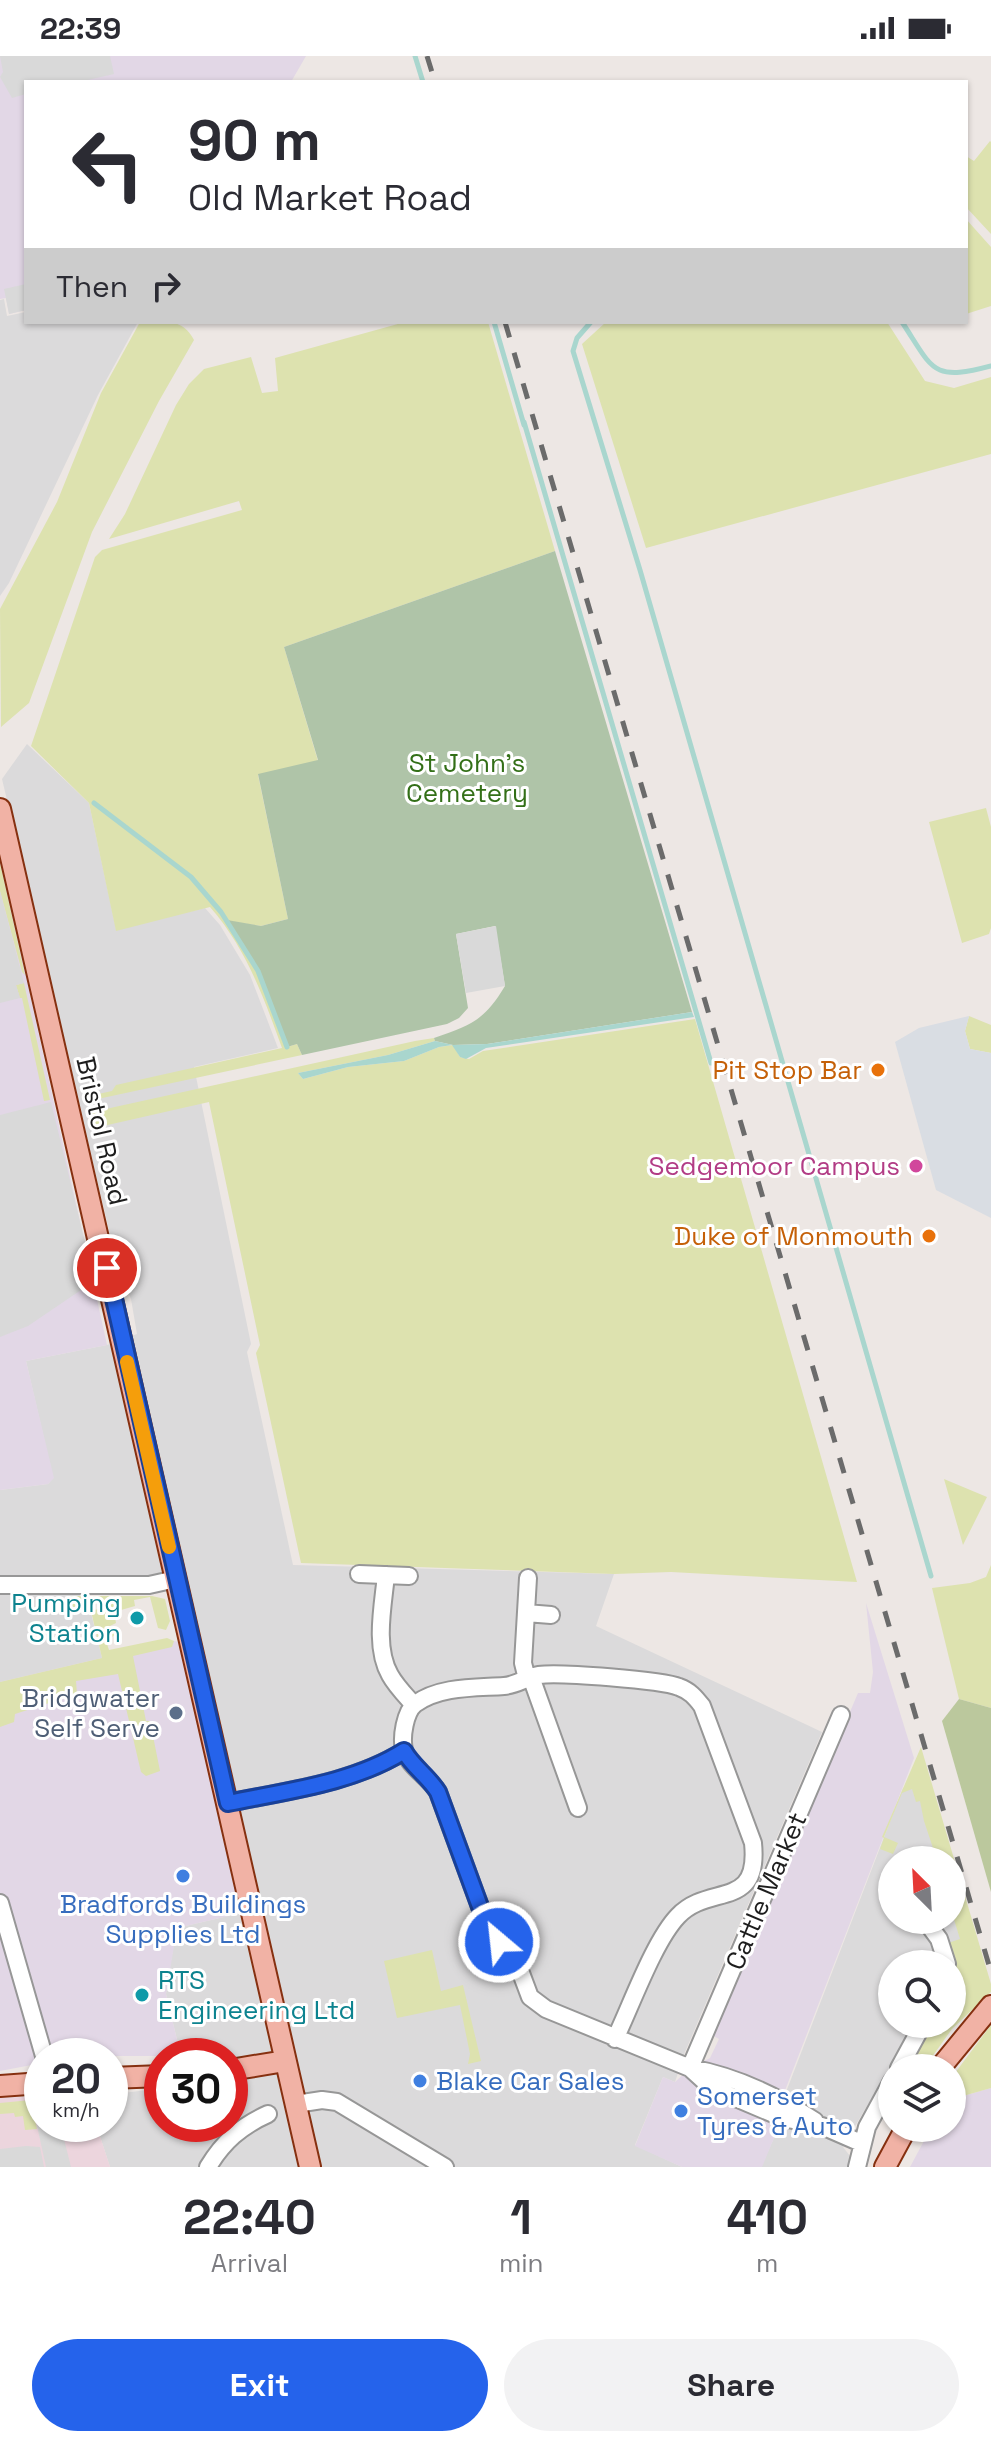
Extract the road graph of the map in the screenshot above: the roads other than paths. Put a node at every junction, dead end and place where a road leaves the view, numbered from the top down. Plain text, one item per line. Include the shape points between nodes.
1 (0, 809) edge
2 (359, 1574) dead end
3 (386, 1575) junction
4 (409, 1576) dead end
5 (528, 1578) dead end
6 (176, 1579) junction
7 (0, 1585) edge
8 (526, 1613) junction
9 (551, 1615) dead end
10 (529, 1678) junction
11 (414, 1705) junction
12 (841, 1715) dead end
13 (404, 1751) junction
14 (228, 1803) junction
15 (578, 1808) dead end
16 (0, 1903) edge
17 (991, 2006) edge
18 (39, 2038) edge
19 (615, 2039) junction
20 (951, 2054) edge
21 (285, 2061) junction
22 (248, 2067) edge
23 (690, 2068) junction
24 (24, 2084) edge
25 (0, 2086) edge
26 (296, 2104) junction
27 (878, 2107) edge
28 (353, 2112) junction
29 (268, 2114) dead end
30 (301, 2128) junction
31 (898, 2142) edge
32 (861, 2143) junction
33 (208, 2167) edge
34 (310, 2167) edge
35 (445, 2167) edge
36 (857, 2167) edge
37 (885, 2167) edge

1 - 6 main road, Bristol Road
2 - 3 street
3 - 4 street
3 - 11 street via 381,1636 385,1664
5 - 8 street
6 - 7 street via 149,1585
6 - 14 main road, Bristol Road
8 - 9 street
8 - 10 street via 523,1663
10 - 11 street via 508,1686 447,1691
10 - 15 street
10 - 19 street via 654,1682 693,1694 753,1843 749,1879 737,1890 689,1907 665,1933
11 - 13 street via 408,1713
12 - 23 street, Cattle Market
13 - 14 street via 384,1764 341,1778
13 - 19 street via 438,1792 486,1923 515,1957 530,1997
14 - 21 main road, Bristol Road
16 - 18 street
17 - 20 main road
19 - 23 street
21 - 22 main road
21 - 26 main road, Bristol Road
23 - 32 street via 712,2088
24 - 25 main road
26 - 28 street via 337,2102
26 - 30 main road, Bristol Road
27 - 32 street
28 - 30 street via 324,2110
28 - 35 street
29 - 33 street via 230,2138
30 - 34 main road, Bristol Road
31 - 37 main road
32 - 36 street

